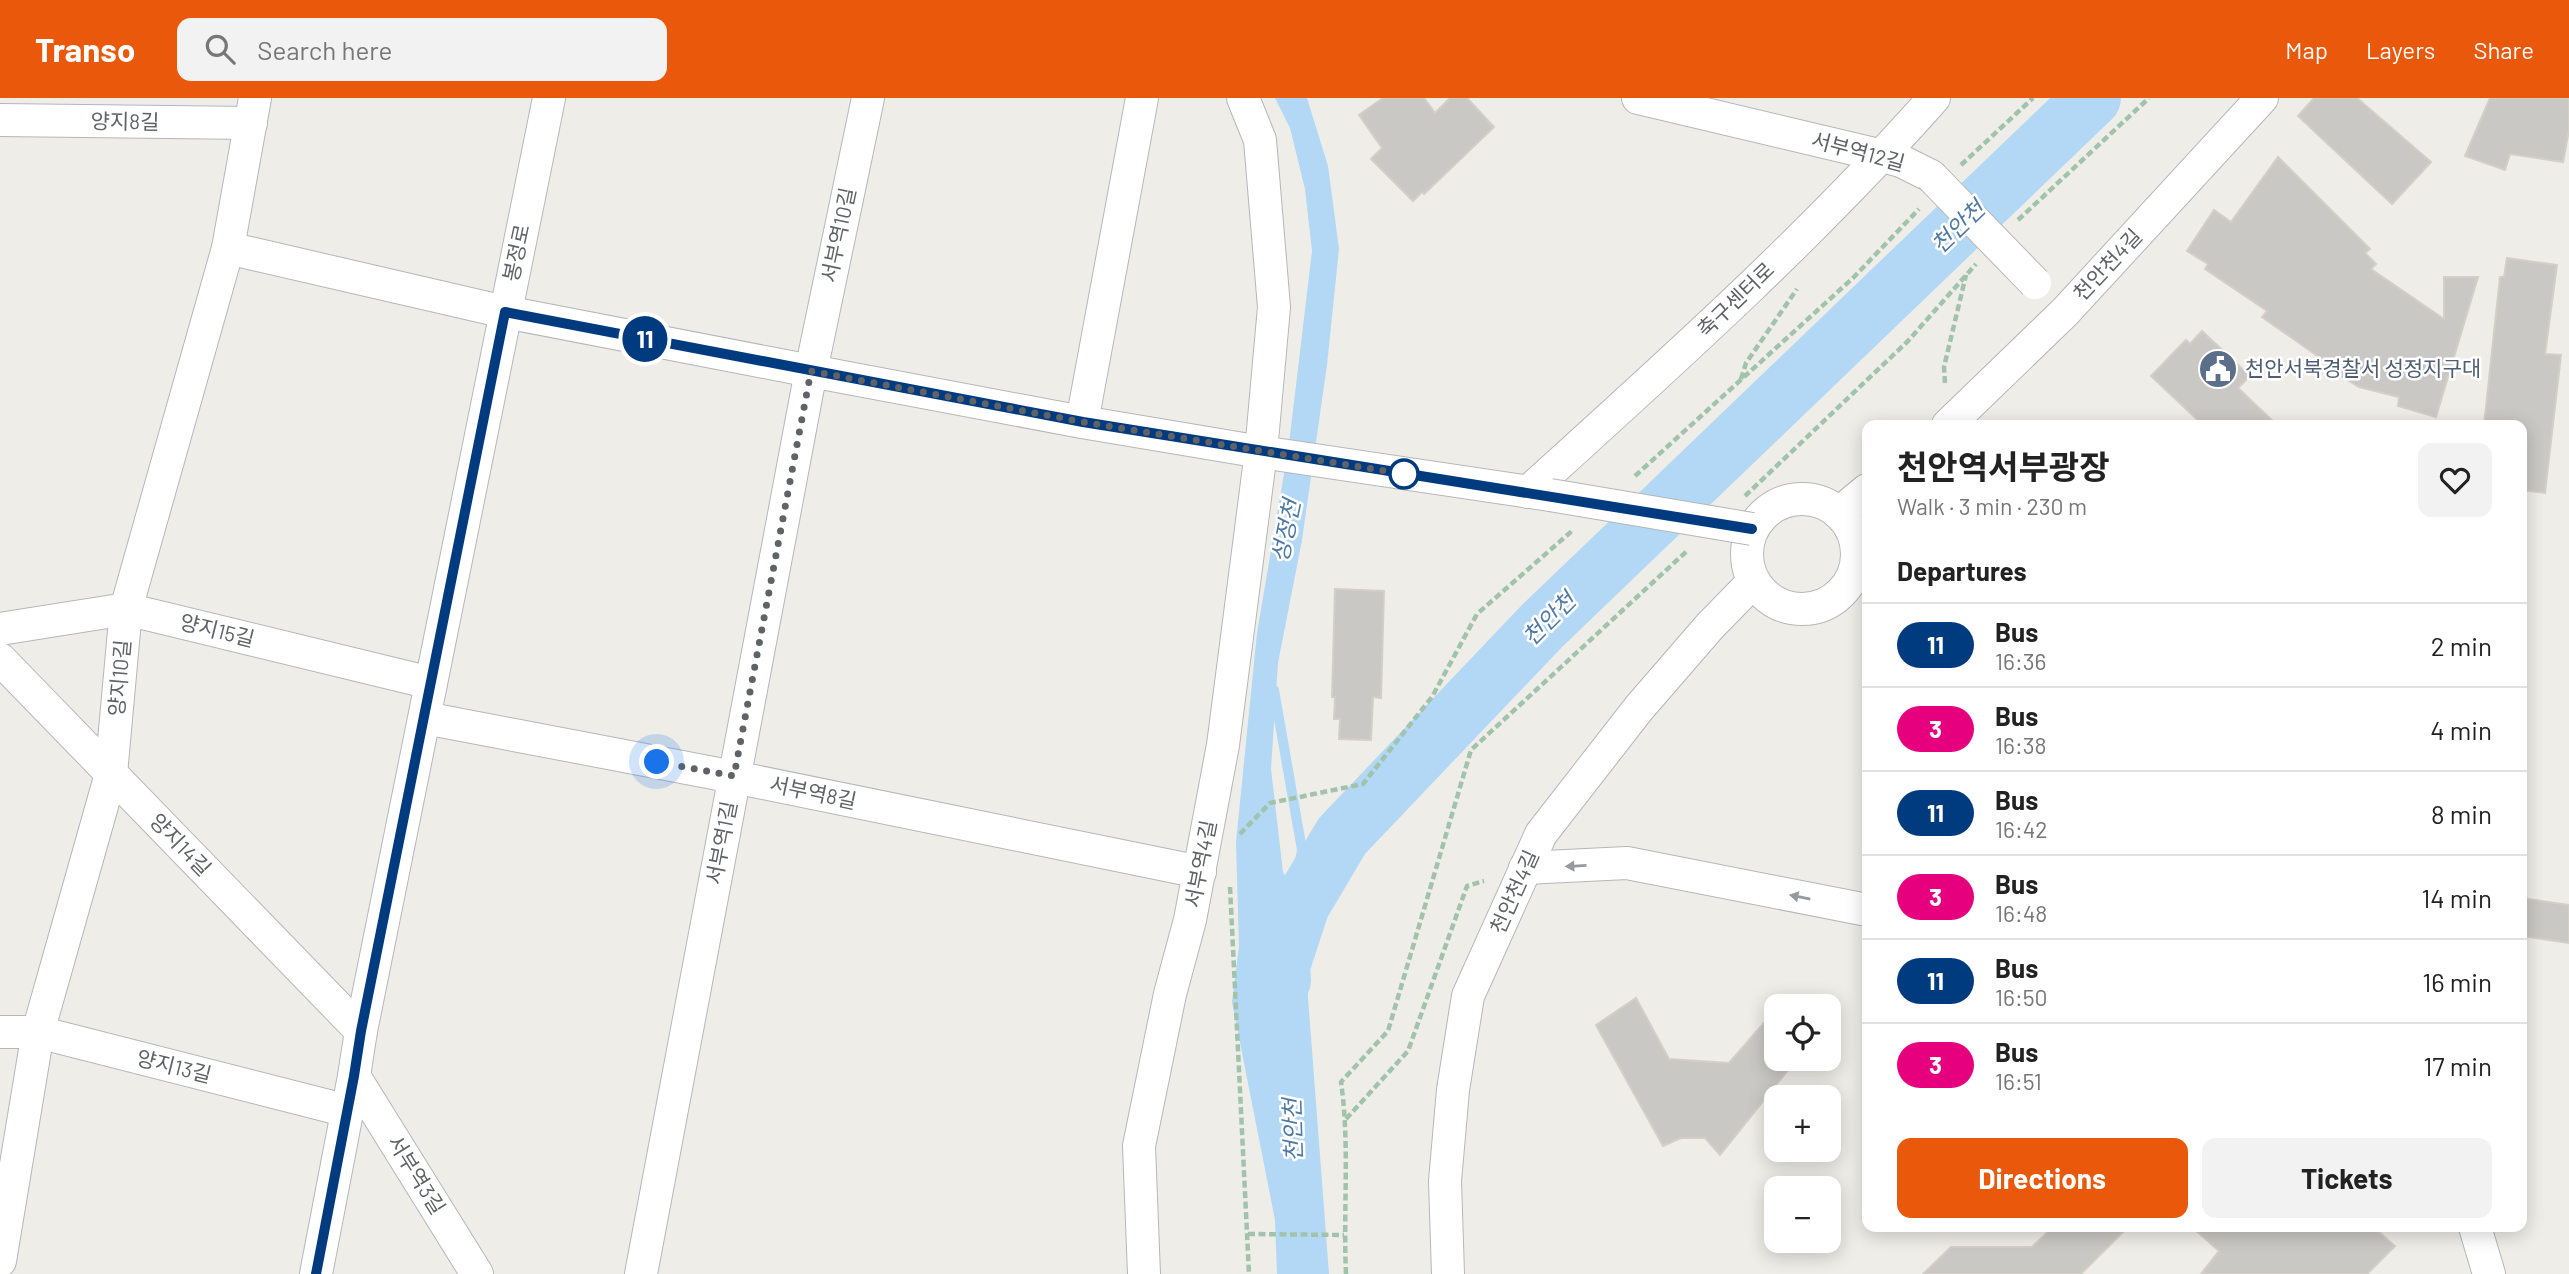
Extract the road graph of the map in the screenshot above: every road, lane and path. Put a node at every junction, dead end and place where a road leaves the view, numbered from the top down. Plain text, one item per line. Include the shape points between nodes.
1 (549, 98) edge
2 (867, 98) edge
3 (1142, 98) edge
4 (1243, 98) edge
5 (1638, 98) edge
6 (1934, 98) edge
7 (2033, 98) edge
8 (2262, 98) edge
9 (253, 111) edge
10 (0, 120) edge
11 (1883, 156) junction
12 (1937, 183) junction
13 (1804, 234) junction
14 (228, 248) junction
15 (1966, 274) dead end
16 (505, 312) junction
17 (2065, 312) junction
18 (811, 371) junction
19 (1740, 381) junction
20 (1945, 390) dead end
21 (1953, 420) edge
22 (1083, 422) junction
23 (1261, 452) junction
24 (1630, 480) dead end
25 (1539, 494) junction
26 (1862, 494) edge
27 (1839, 513) junction
28 (1579, 525) dead end
29 (1752, 529) junction
30 (1753, 582) junction
31 (126, 609) junction
32 (0, 628) edge
33 (0, 659) edge
34 (431, 683) junction
35 (425, 718) junction
36 (111, 774) junction
37 (734, 776) junction
38 (1237, 837) dead end
39 (1525, 868) junction
40 (1200, 872) junction
41 (1230, 886) dead end
42 (1862, 909) edge
43 (361, 1031) junction
44 (0, 1032) edge
45 (38, 1032) junction
46 (354, 1076) junction
47 (348, 1111) junction
48 (1346, 1119) dead end
49 (2476, 1232) edge
50 (1248, 1234) junction
51 (1344, 1235) dead end
52 (0, 1261) edge
53 (316, 1274) edge
54 (477, 1274) edge
55 (641, 1274) edge
56 (1144, 1274) edge
57 (1249, 1274) edge
58 (1448, 1274) edge
59 (2489, 1274) edge

1 - 16 street, 봉정로
2 - 18 street, 서부역10길
3 - 22 street
4 - 23 street, 서부역4길 via 1260,140 1274,307
5 - 11 street, 서부역12길
6 - 11 street, 축구센터로
7 - 12 path
8 - 17 street, 천안천4길
9 - 10 street, 양지8길
9 - 14 street, 양지10길
11 - 12 street, 서부역12길 via 1901,161
11 - 13 street, 축구센터로
12 - 17 street, 서부역12길, bridge
12 - 19 path via 1853,278
13 - 19 path via 1802,282 1746,363
13 - 25 street, 축구센터로
14 - 16 street
14 - 31 street, 양지10길
15 - 20 path via 1944,367
16 - 18 street
16 - 34 street, 봉정로
17 - 21 street, 천안천4길
18 - 22 street
18 - 37 street, 서부역1길
19 - 24 path
22 - 23 street
23 - 25 street
23 - 40 street, 서부역4길 via 1223,745
25 - 29 street, bridge
26 - 27 street
27 - 29 street via 1825,503 1791,499 1775,505
27 - 30 street via 1851,527 1857,565 1850,583 1837,597 1802,610 1766,597
28 - 38 path via 1477,614 1432,697 1363,784 1270,803
29 - 30 street via 1746,547
30 - 39 street, 천안천4길 via 1639,708 1541,834
31 - 32 street, 양지15길
31 - 34 street, 양지15길
31 - 36 street, 양지10길
33 - 36 street, 양지14길
34 - 35 street, 봉정로
35 - 37 street, 서부역8길
35 - 43 street, 봉정로
36 - 43 street, 양지14길
36 - 45 street, 양지10길
37 - 40 street, 서부역8길
37 - 55 street, 서부역1길
42 -> 39 street via 1627,863
39 - 48 path via 1467,886 1408,1051
39 - 58 street, 천안천4길 via 1468,996 1452,1090 1445,1181
40 - 56 street, 서부역4길 via 1139,1146
41 - 50 path
43 - 46 street, 봉정로
44 - 45 street, 양지13길
45 - 47 street, 양지13길
45 - 52 street, 양지10길
46 - 47 street, 봉정로
46 - 54 street, 서부역3길
47 - 53 street, 봉정로
49 - 59 street
50 - 51 path
50 - 57 path

